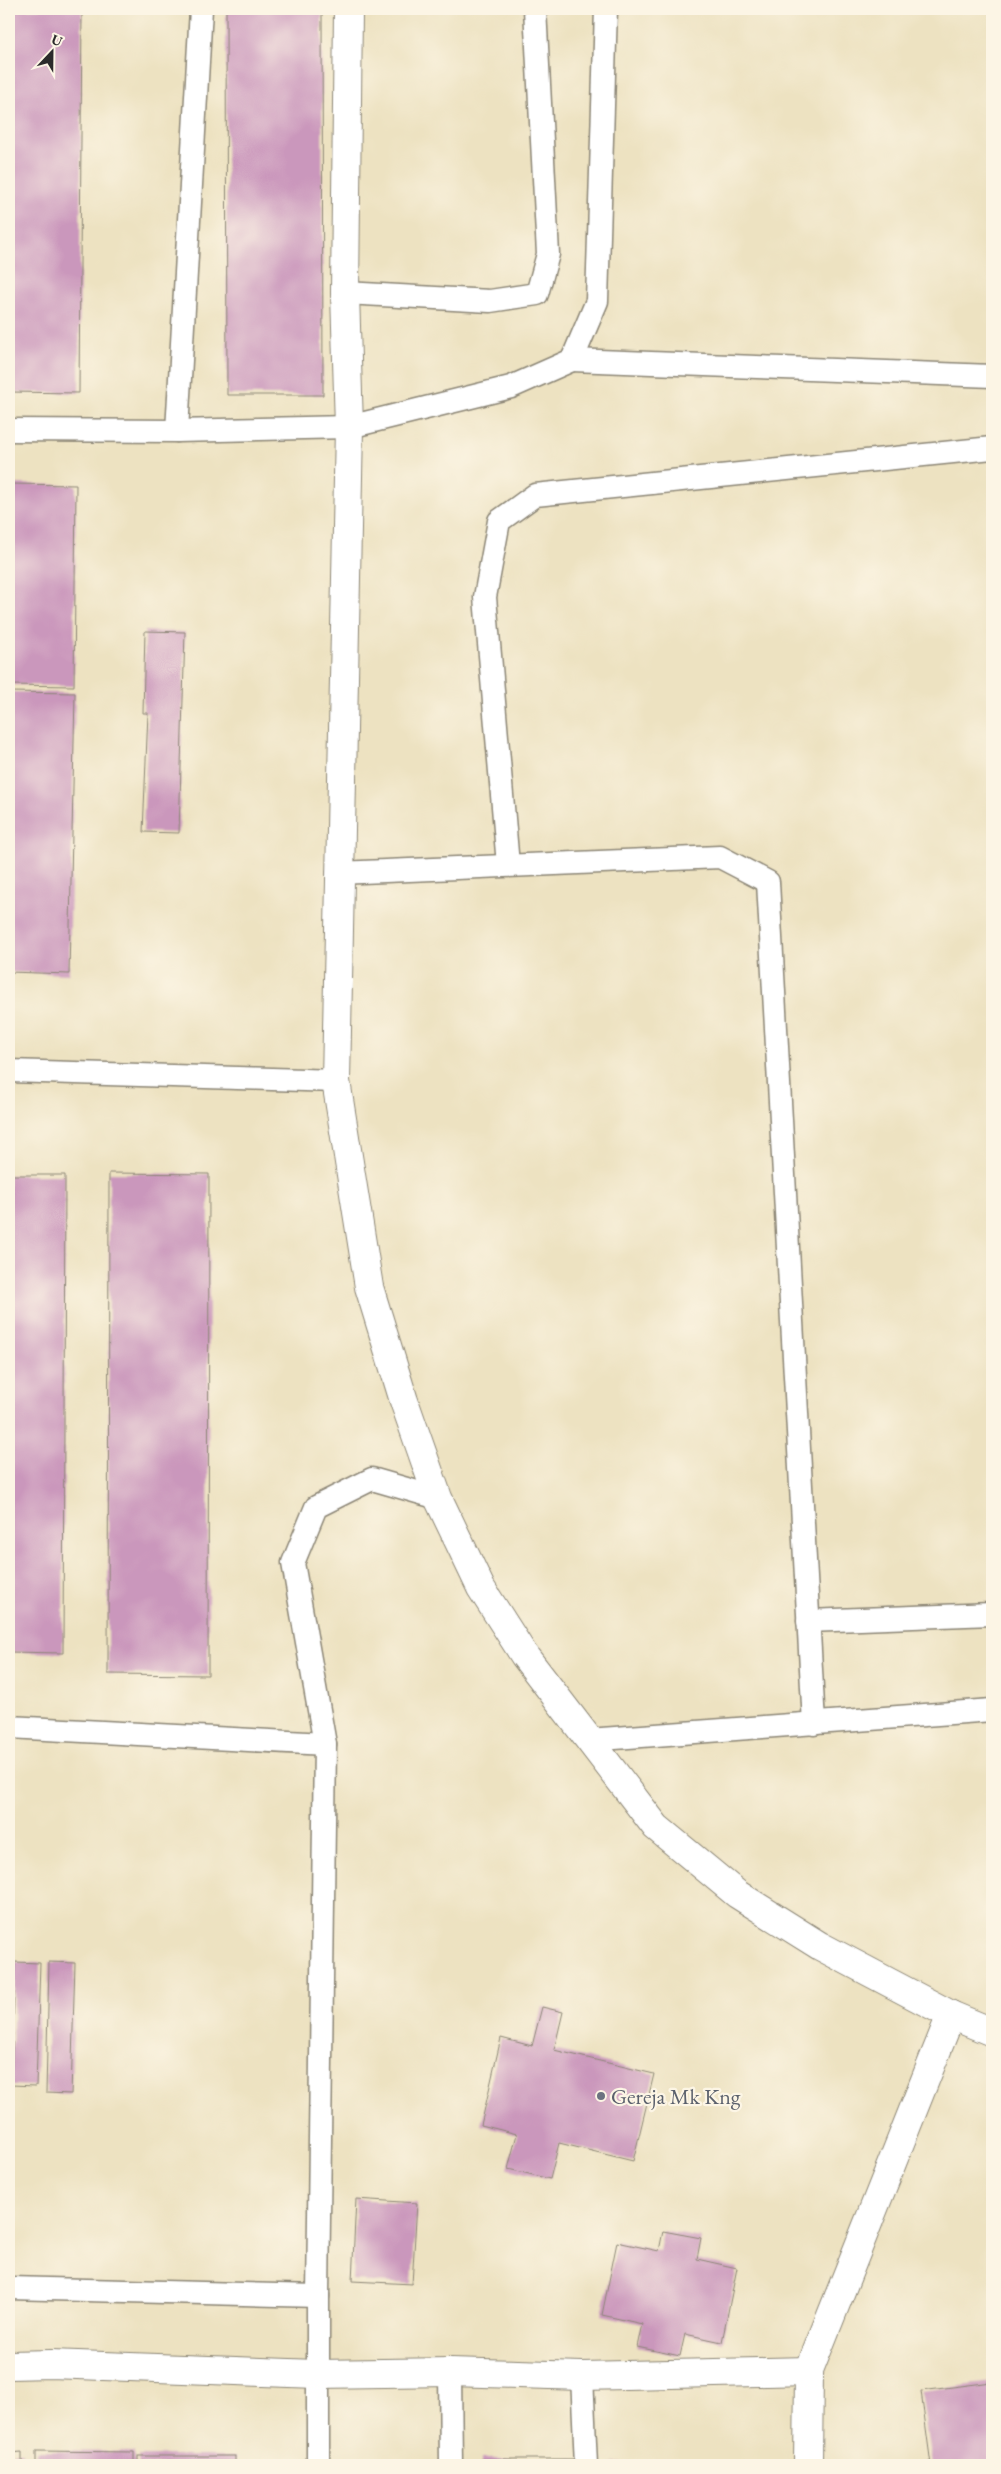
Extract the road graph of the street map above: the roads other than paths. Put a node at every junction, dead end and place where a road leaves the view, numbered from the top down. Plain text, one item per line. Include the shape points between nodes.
1 (201, 9) edge
2 (348, 9) edge
3 (535, 9) edge
4 (606, 9) edge
5 (345, 293) junction
6 (572, 360) junction
7 (992, 376) edge
8 (349, 427) junction
9 (9, 430) edge
10 (177, 431) junction
11 (992, 448) edge
12 (508, 865) junction
13 (338, 873) junction
14 (9, 1071) edge
15 (336, 1081) junction
16 (438, 1498) junction
17 (992, 1614) edge
18 (808, 1621) junction
19 (992, 1710) edge
20 (814, 1724) junction
21 (9, 1727) edge
22 (588, 1740) junction
23 (325, 1744) junction
24 (951, 2015) junction
25 (992, 2032) edge
26 (9, 2288) edge
27 (318, 2296) junction
28 (9, 2365) edge
29 (450, 2372) junction
30 (810, 2372) junction
31 (317, 2374) junction
32 (582, 2376) junction
33 (318, 2465) edge
34 (451, 2465) edge
35 (586, 2465) edge
36 (808, 2465) edge

1 - 10 lane
2 - 5 street
3 - 5 lane via 548,254 537,294 490,301
4 - 6 lane via 597,301
5 - 8 street
6 - 7 lane
6 - 8 lane via 511,387
8 - 10 lane
8 - 13 street
9 - 10 lane
11 - 12 lane via 535,495 500,521 486,597
12 - 13 lane
12 - 18 lane via 720,857 768,882
13 - 15 street
14 - 15 lane
15 - 16 street via 369,1287
16 - 22 street via 481,1588 524,1655
16 - 23 lane via 372,1479 316,1507 293,1562
17 - 18 lane
18 - 20 lane
19 - 20 lane
20 - 22 lane
21 - 23 lane
22 - 24 street via 656,1827 736,1894 820,1946
23 - 27 lane
24 - 25 street
24 - 30 street
26 - 27 lane
27 - 31 lane
28 - 31 street
29 - 31 street
29 - 32 street
29 - 34 lane
30 - 32 street
30 - 36 street
31 - 33 lane
32 - 35 lane

